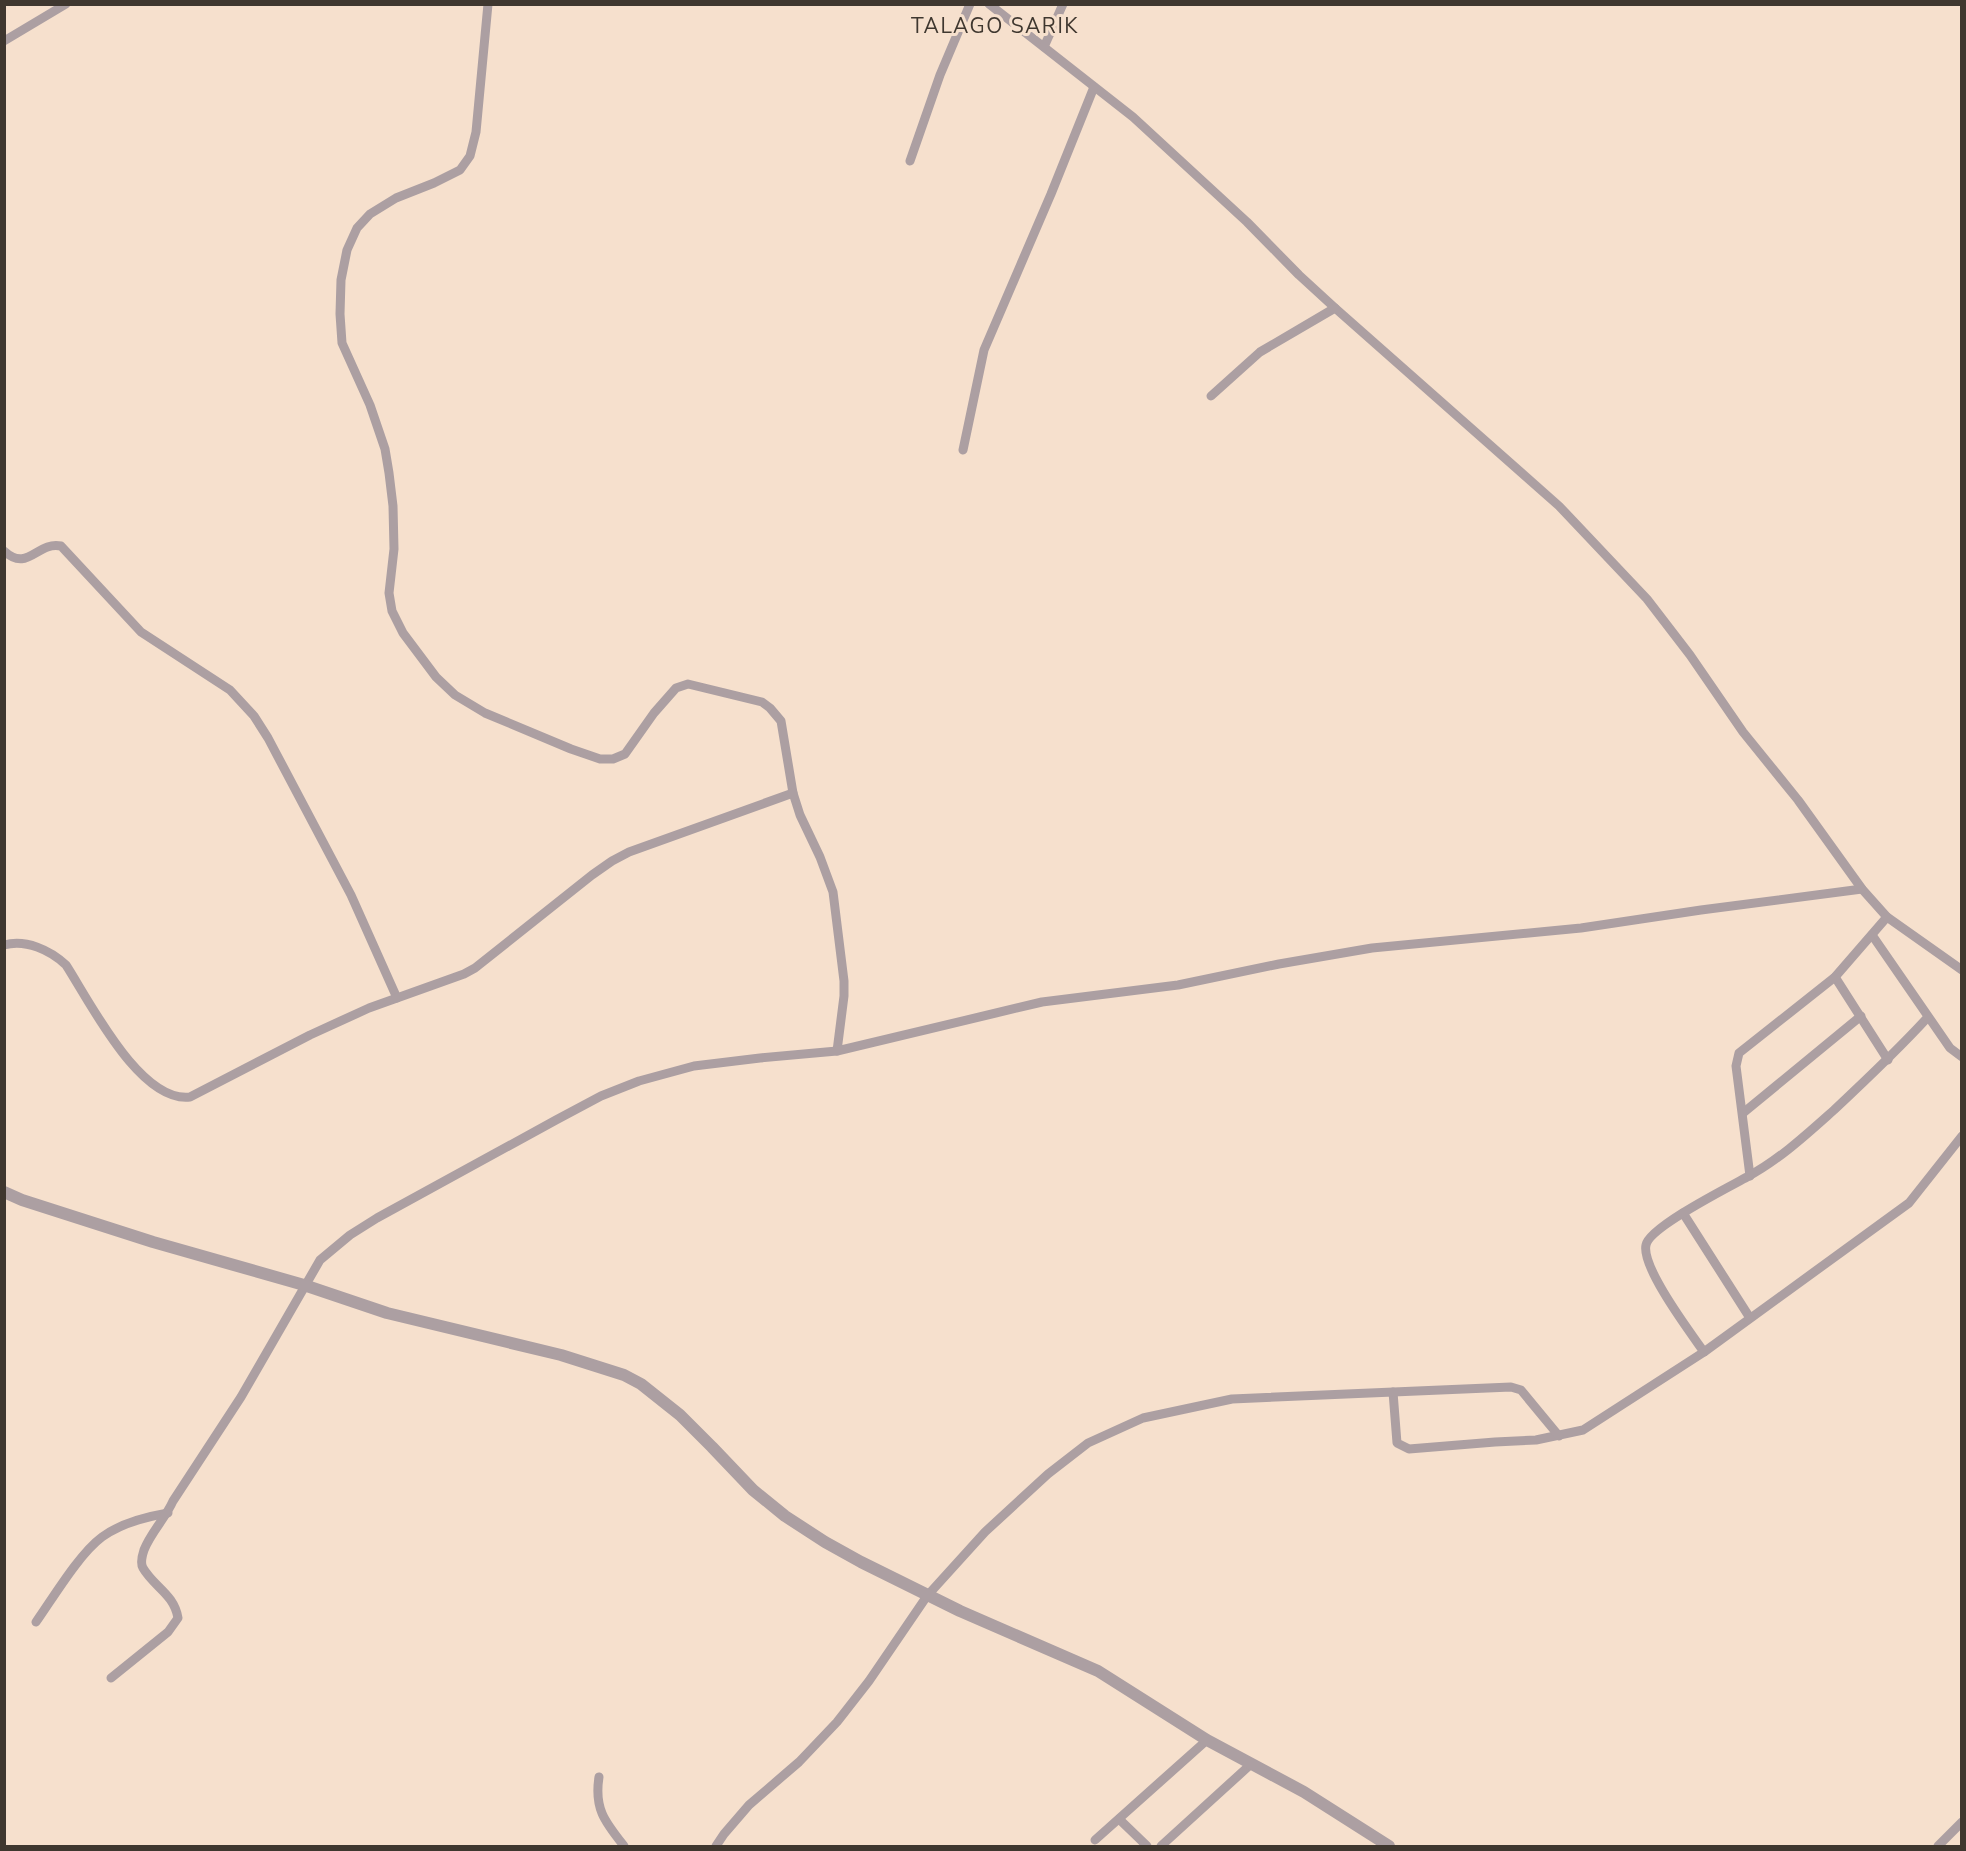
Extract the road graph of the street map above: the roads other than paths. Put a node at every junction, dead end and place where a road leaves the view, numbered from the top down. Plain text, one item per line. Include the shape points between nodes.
1 (66, 4) edge
2 (488, 4) edge
3 (970, 4) edge
4 (989, 4) edge
5 (1063, 4) edge
6 (4, 41) edge
7 (1044, 47) junction
8 (1094, 87) junction
9 (910, 161) dead end
10 (1335, 308) junction
11 (1211, 396) dead end
12 (963, 450) dead end
13 (4, 551) edge
14 (793, 794) junction
15 (1862, 889) junction
16 (1887, 917) junction
17 (1872, 935) junction
18 (4, 945) edge
19 (1962, 970) edge
20 (1835, 977) junction
21 (397, 998) junction
22 (1861, 1016) junction
23 (1928, 1017) junction
24 (837, 1051) junction
25 (1962, 1057) edge
26 (1888, 1060) junction
27 (1743, 1113) junction
28 (1962, 1136) edge
29 (1750, 1176) junction
30 (4, 1192) edge
31 (1683, 1213) junction
32 (304, 1285) junction
33 (1750, 1318) junction
34 (1704, 1352) junction
35 (1393, 1392) junction
36 (1559, 1436) junction
37 (168, 1513) junction
38 (927, 1596) junction
39 (36, 1622) dead end
40 (111, 1678) dead end
41 (1207, 1740) junction
42 (1250, 1765) junction
43 (600, 1777) dead end
44 (1119, 1819) junction
45 (1962, 1822) edge
46 (1095, 1840) dead end
47 (624, 1846) edge
48 (716, 1846) edge
49 (1147, 1846) edge
50 (1161, 1846) edge
51 (1389, 1846) edge
52 (1938, 1846) edge

1 - 6 street
2 - 14 street via 476,132 470,156 460,170 370,214 357,228 347,250 341,280 342,343 370,405 389,473 394,517 389,593 392,611 403,633 455,695 485,712 600,759 614,759 625,753 676,688 688,684 762,702 781,722
3 - 9 street
4 - 7 street
5 - 7 street
7 - 8 street
8 - 10 street via 1133,117
8 - 12 street via 984,350
10 - 11 street via 1260,352
10 - 15 street via 1552,499 1647,599
13 - 21 street via 12,558 24,560 49,546 61,546 141,632 240,700 268,738 351,895
14 - 21 street via 629,852 592,875 475,968
14 - 24 street via 833,892 844,981
15 - 16 street
15 - 24 street via 1581,928 1372,948 1178,985 1042,1002
16 - 17 street
16 - 19 street
17 - 20 street
17 - 23 street
18 - 21 street via 28,944 58,958 129,1062 162,1092 181,1098
20 - 22 street
20 - 27 street via 1740,1053 1736,1066
22 - 26 street
22 - 27 street
23 - 25 street via 1950,1048
23 - 26 street
24 - 32 street via 694,1066 601,1096 376,1218 320,1260
26 - 29 street via 1807,1134
27 - 29 street
28 - 33 street via 1909,1203
29 - 31 street
30 - 32 street via 153,1242
31 - 33 street
31 - 34 street via 1648,1239 1646,1250 1662,1291
32 - 37 street via 241,1397 172,1501
32 - 38 street via 387,1313 561,1355 624,1375 642,1384 680,1415 753,1490 785,1516 825,1542
33 - 34 street
34 - 36 street via 1583,1430
35 - 36 street via 1521,1390
35 - 36 street via 1397,1443 1409,1449
35 - 38 street via 1232,1399 1143,1418 1088,1443 1048,1474 985,1532
37 - 39 street via 144,1517 102,1537
37 - 40 street via 141,1561 167,1593 178,1618 168,1632
38 - 41 street via 1098,1671
38 - 48 street via 837,1722 799,1762 749,1805
41 - 42 street
41 - 44 street
42 - 50 street
42 - 51 street via 1304,1792
43 - 47 street via 596,1794 604,1821
44 - 46 street
44 - 49 street
45 - 52 street

